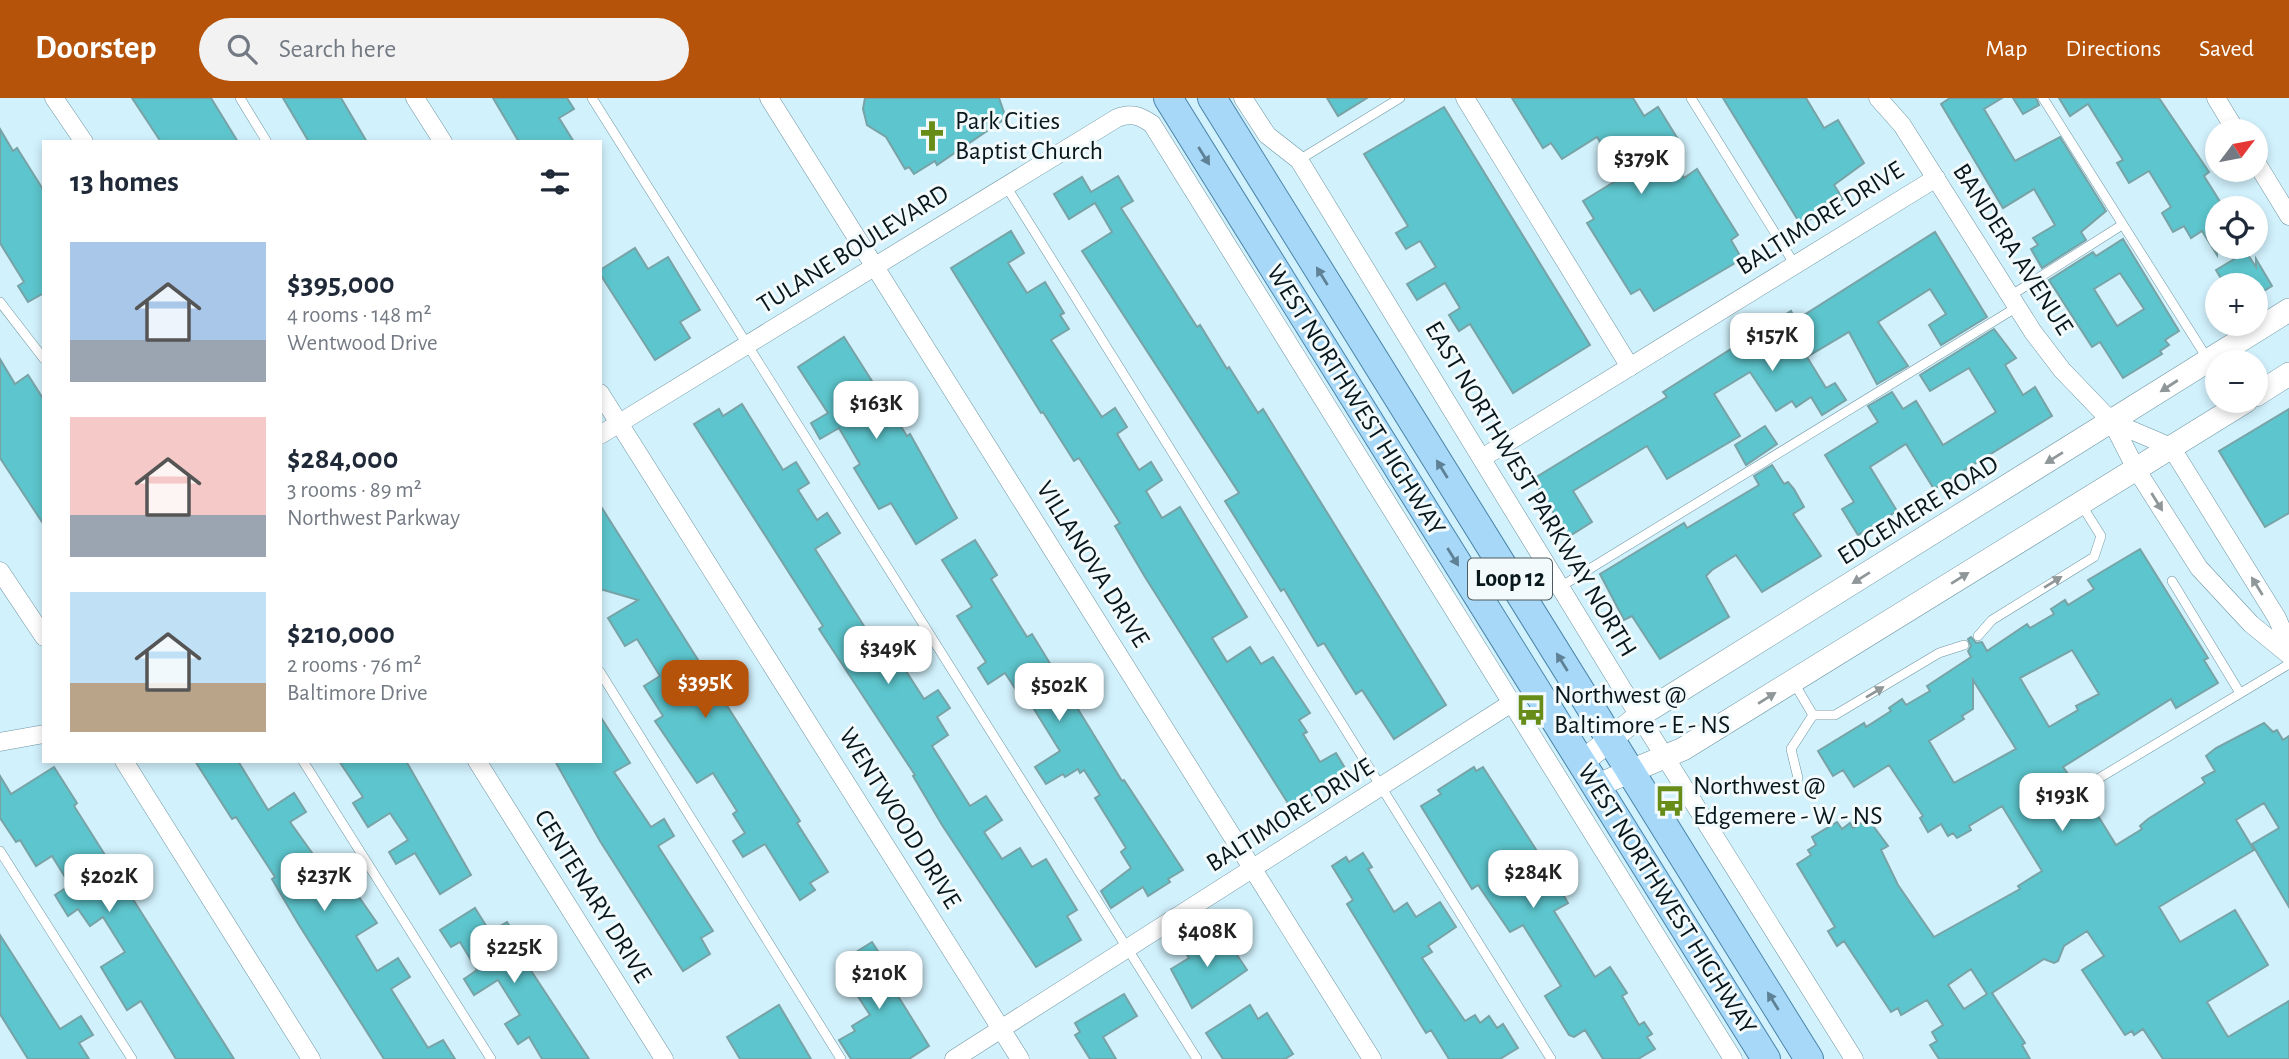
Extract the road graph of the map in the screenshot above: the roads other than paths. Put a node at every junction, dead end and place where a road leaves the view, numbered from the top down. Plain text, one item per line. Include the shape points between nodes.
1 (54, 98) edge
2 (240, 98) edge
3 (415, 98) edge
4 (592, 98) edge
5 (769, 98) edge
6 (1168, 98) edge
7 (1212, 98) edge
8 (1243, 98) edge
9 (1400, 98) edge
10 (1465, 98) edge
11 (1690, 98) edge
12 (1878, 98) edge
13 (2043, 98) edge
14 (2216, 98) edge
15 (2229, 119) edge
16 (83, 140) edge
17 (266, 140) edge
18 (442, 140) edge
19 (1300, 160) junction
20 (1936, 178) junction
21 (2268, 182) edge
22 (1006, 186) junction
23 (2289, 216) edge
24 (2122, 225) junction
25 (1795, 264) junction
26 (875, 267) junction
27 (2014, 301) junction
28 (0, 302) edge
29 (2289, 310) edge
30 (747, 345) junction
31 (2224, 350) edge
32 (2205, 355) edge
33 (42, 356) edge
34 (2205, 362) edge
35 (1630, 367) junction
36 (2289, 374) edge
37 (2268, 387) edge
38 (602, 396) edge
39 (2226, 413) edge
40 (2112, 422) junction
41 (619, 423) junction
42 (602, 434) edge
43 (2171, 447) junction
44 (1482, 458) junction
45 (2136, 469) junction
46 (2081, 503) junction
47 (0, 571) edge
48 (2172, 582) dead end
49 (1560, 587) junction
50 (42, 634) edge
51 (1978, 636) dead end
52 (1964, 645) dead end
53 (2289, 646) edge
54 (2289, 655) edge
55 (2289, 664) edge
56 (602, 675) edge
57 (1793, 682) junction
58 (2240, 693) junction
59 (1510, 704) junction
60 (1813, 715) junction
61 (1639, 716) junction
62 (42, 734) edge
63 (1610, 739) junction
64 (0, 742) edge
65 (1666, 758) junction
66 (125, 763) edge
67 (304, 763) edge
68 (478, 763) edge
69 (1581, 763) junction
70 (1631, 773) junction
71 (1798, 778) dead end
72 (1596, 786) junction
73 (2087, 786) dead end
74 (1382, 788) junction
75 (0, 851) edge
76 (1253, 868) junction
77 (1128, 949) junction
78 (1001, 1029) junction
79 (132, 1059) edge
80 (311, 1059) edge
81 (491, 1059) edge
82 (664, 1059) edge
83 (841, 1059) edge
84 (954, 1059) edge
85 (1020, 1059) edge
86 (1197, 1059) edge
87 (1372, 1059) edge
88 (1551, 1059) edge
89 (1734, 1059) edge
90 (1766, 1059) edge
91 (1809, 1059) edge
92 (1854, 1059) edge

1 - 16 street
2 - 17 lane
3 - 18 street
4 - 30 lane
5 - 26 street, VILLANOVA DRIVE
6 -> 69 main road, WEST NORTHWEST HIGHWAY / Loop 12
63 -> 7 main road, WEST NORTHWEST HIGHWAY / Loop 12
8 - 19 street, EAST NORTHWEST PARKWAY NORTH via 1267,135
9 - 19 lane
10 - 35 street
11 - 25 lane
12 - 20 street, BANDERA AVENUE via 1902,125
13 - 24 lane
14 - 15 street
19 - 44 street, EAST NORTHWEST PARKWAY NORTH
20 - 25 street, BALTIMORE DRIVE
20 - 27 street, BANDERA AVENUE
21 - 23 street
22 - 26 street, TULANE BOULEVARD
22 - 59 street, TULANE BOULEVARD via 1117,117 1135,115 1152,124
22 - 74 lane
24 - 27 lane
24 - 32 lane
25 - 35 street, BALTIMORE DRIVE
26 - 30 street, TULANE BOULEVARD
26 - 76 street, VILLANOVA DRIVE
27 - 40 street, BANDERA AVENUE via 2062,370
27 - 49 lane
28 - 33 lane
29 - 31 street, EDGEMERE ROAD
30 - 41 street, TULANE BOULEVARD
30 - 77 lane
34 -> 40 street, EDGEMERE ROAD
35 - 44 street, BALTIMORE DRIVE
36 - 37 street
38 - 41 street, WENTWOOD DRIVE
39 - 43 street
40 - 43 street, BANDERA AVENUE
40 - 45 street, BANDERA AVENUE
40 -> 61 street, EDGEMERE ROAD
41 - 42 street, TULANE BOULEVARD
41 - 78 street, WENTWOOD DRIVE
43 - 45 street
53 -> 43 street via 2277,618
44 - 49 street, EAST NORTHWEST PARKWAY NORTH
45 - 46 street
45 -> 54 street, BANDERA AVENUE via 2199,568 2231,605
51 -> 46 lane via 1992,620 2094,557 2101,536
57 -> 46 street
47 - 50 street
48 - 58 lane
49 - 61 street, EAST NORTHWEST PARKWAY NORTH
60 -> 52 lane via 1835,715 1939,653
55 - 58 lane
56 - 83 lane
57 - 60 lane
65 -> 57 street
58 - 73 lane
59 - 74 street, BALTIMORE DRIVE
59 - 89 street
60 - 71 lane via 1791,749
61 - 63 street, EDGEMERE ROAD
61 - 65 street, EAST NORTHWEST PARKWAY NORTH
62 - 64 street
63 - 69 street, EDGEMERE ROAD
63 - 70 main road, WEST NORTHWEST HIGHWAY / Loop 12
65 - 70 street
65 - 92 street, EAST NORTHWEST PARKWAY NORTH
66 - 80 street
67 - 81 lane
68 - 82 street, CENTENARY DRIVE
69 - 72 main road, WEST NORTHWEST HIGHWAY / Loop 12
70 - 72 street
91 -> 70 main road, WEST NORTHWEST HIGHWAY / Loop 12
72 - 90 main road, WEST NORTHWEST HIGHWAY / Loop 12
74 - 76 street, BALTIMORE DRIVE
74 - 88 lane
75 - 79 lane
76 - 77 street, BALTIMORE DRIVE
76 - 87 street, VILLANOVA DRIVE
77 - 78 street, BALTIMORE DRIVE
77 - 86 lane
78 - 84 street, BALTIMORE DRIVE
78 - 85 street, WENTWOOD DRIVE

